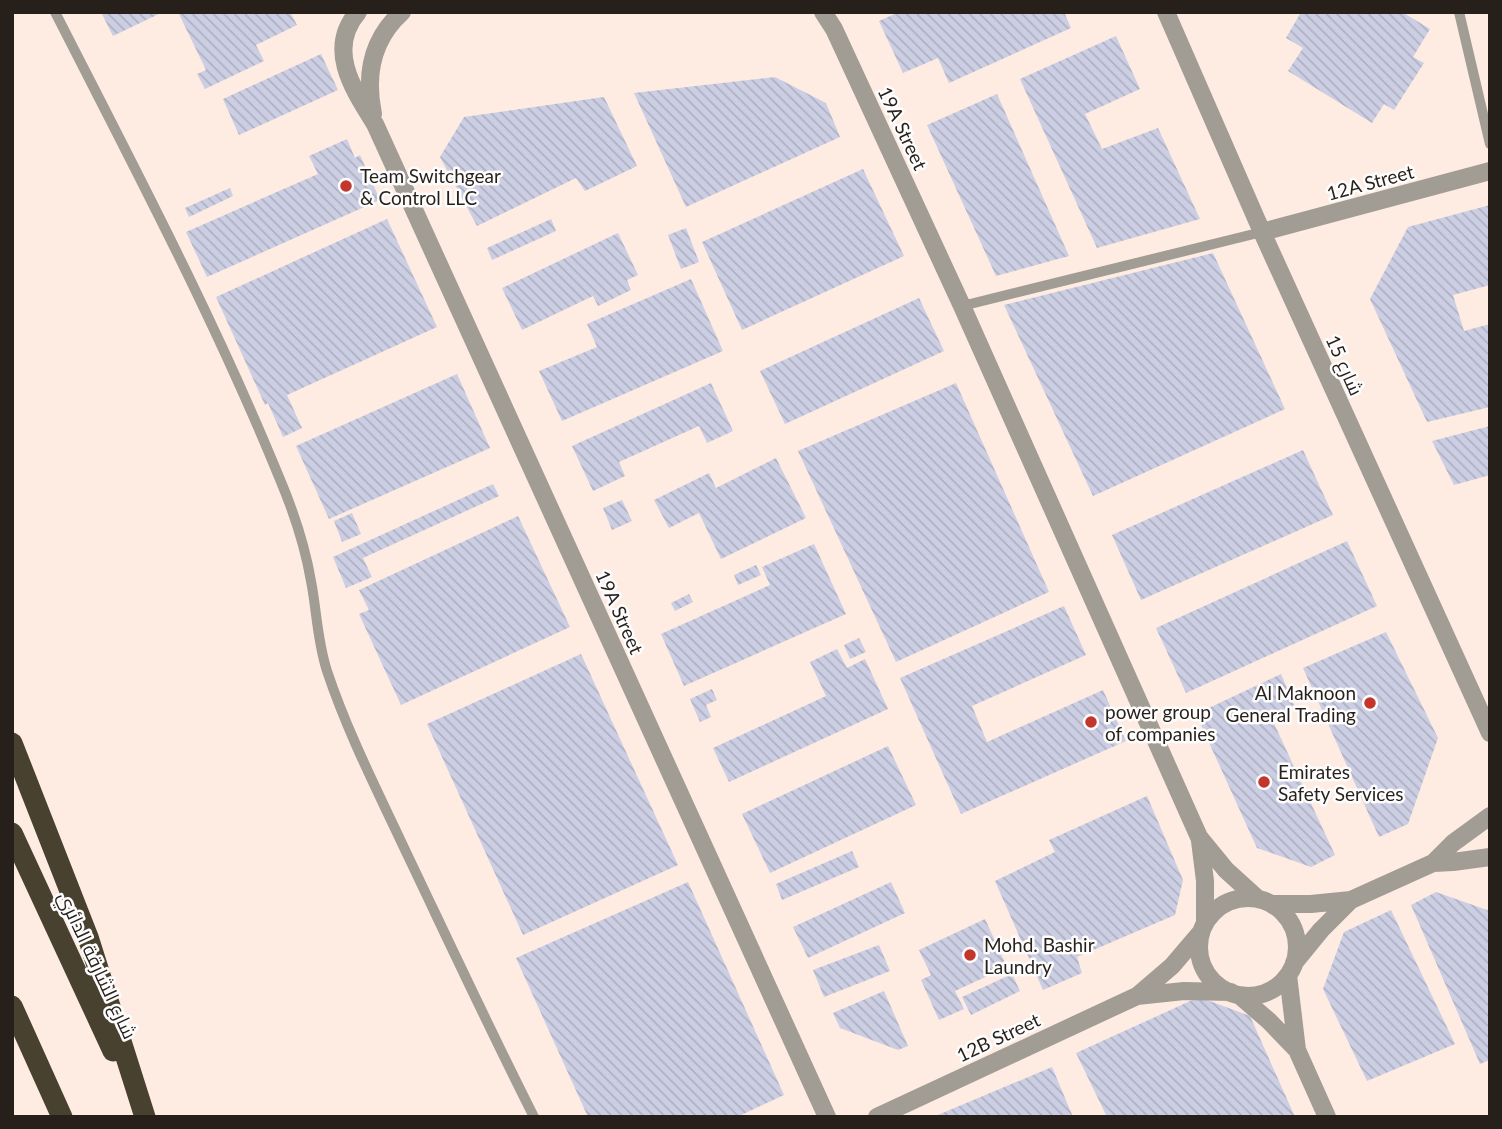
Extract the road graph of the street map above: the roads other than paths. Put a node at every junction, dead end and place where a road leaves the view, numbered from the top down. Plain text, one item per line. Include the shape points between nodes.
1 (55, 12) edge
2 (358, 12) edge
3 (402, 12) edge
4 (823, 12) edge
5 (1166, 12) edge
6 (1458, 12) edge
7 (375, 124) junction
8 (1490, 144) edge
9 (1490, 171) edge
10 (1262, 232) junction
11 (962, 306) junction
12 (1490, 733) edge
13 (12, 743) edge
14 (1490, 816) edge
15 (12, 833) edge
16 (1199, 838) junction
17 (1490, 857) edge
18 (1433, 863) junction
19 (1352, 900) junction
20 (1265, 901) junction
21 (1203, 927) junction
22 (1291, 969) junction
23 (1235, 993) junction
24 (1137, 996) junction
25 (12, 1006) edge
26 (1297, 1049) junction
27 (62, 1117) edge
28 (144, 1117) edge
29 (534, 1117) edge
30 (827, 1117) edge
31 (877, 1117) edge
32 (1327, 1117) edge

1 - 29 lane via 155,208 279,478 304,548 317,630 340,705
2 - 7 street via 345,33 343,57
3 - 7 street via 382,35 372,60 369,85
4 - 11 street, 19A Street
5 - 10 street, شارع 15
6 - 8 lane
7 - 30 street, 19A Street
9 - 10 street, 12A Street
10 - 11 lane
10 - 12 street, شارع 15
11 - 16 street, 19A Street
13 - 28 highway via 88,937
14 - 18 street
15 - 28 highway, شارع الشارقة الدائري
16 - 20 street via 1226,870
16 - 21 street via 1205,881
17 - 18 street
18 - 19 street
19 - 20 street via 1311,904
19 - 22 street
20 - 21 street via 1233,900 1222,905
20 - 22 street via 1282,912 1296,936
21 - 23 street via 1200,955 1204,967 1210,978
21 - 24 street via 1172,966
22 - 23 street via 1278,986 1266,992
22 - 26 street
23 - 24 street via 1184,991
23 - 26 street
24 - 31 street, 12B Street
25 - 27 highway
26 - 32 street

